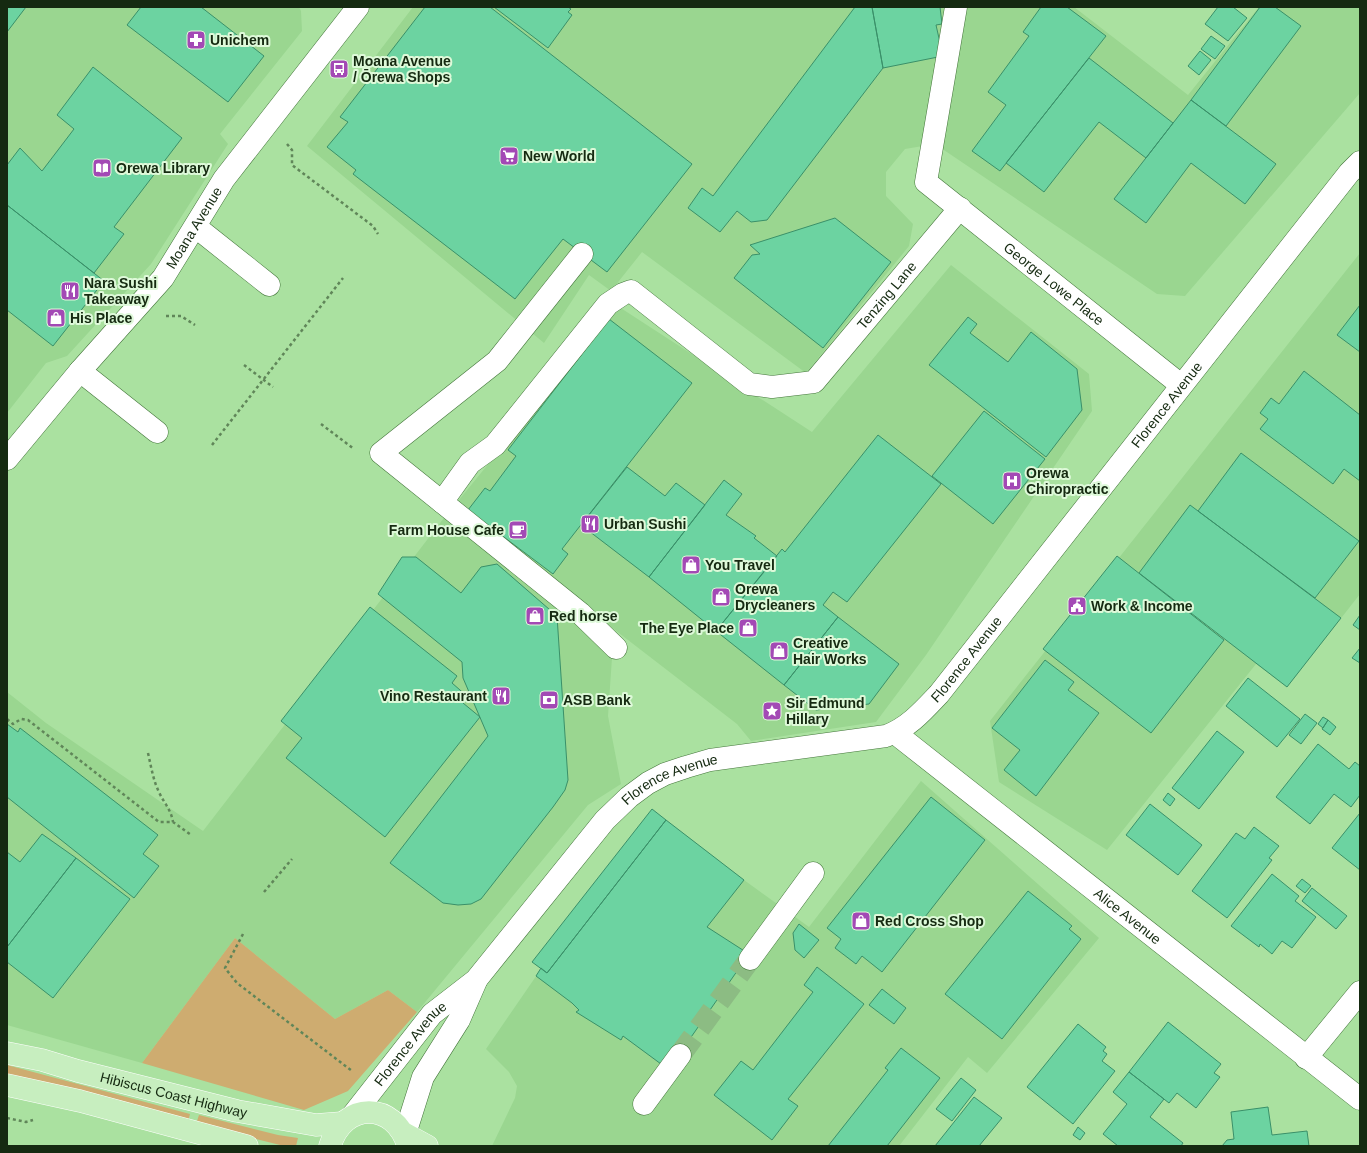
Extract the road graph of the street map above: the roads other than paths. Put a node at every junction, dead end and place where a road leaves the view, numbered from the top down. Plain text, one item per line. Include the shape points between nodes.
1 (956, 7) edge
2 (348, 10) edge
3 (1356, 164) edge
4 (960, 208) junction
5 (196, 228) junction
6 (582, 254) dead end
7 (269, 284) dead end
8 (80, 371) junction
9 (1181, 385) junction
10 (157, 432) dead end
11 (7, 459) edge
12 (442, 502) junction
13 (616, 648) dead end
14 (895, 733) junction
15 (813, 873) dead end
16 (750, 958) tunnel mouth
17 (476, 980) junction
18 (1360, 992) edge
19 (7, 1053) edge
20 (680, 1055) tunnel mouth
21 (1306, 1058) junction
22 (7, 1085) edge
23 (1360, 1099) edge
24 (644, 1104) dead end
25 (347, 1120) junction
26 (406, 1140) edge
27 (247, 1146) edge
28 (330, 1146) edge
29 (427, 1146) edge

1 - 4 street, George Lowe Place via 926,182
2 - 5 street, Moana Avenue via 236,162
3 - 9 street, Florence Avenue
4 - 9 street, George Lowe Place
4 - 12 street, Tenzing Lane via 814,382 772,387 749,384 631,291 623,294 608,304 495,445 470,463
5 - 7 street
5 - 8 street, Moana Avenue via 163,278
6 - 12 street via 497,361 381,453
8 - 10 street
8 - 11 street, Moana Avenue
9 - 14 street, Florence Avenue via 939,694 921,713
12 - 13 street via 580,613
14 - 17 street, Florence Avenue via 868,740 710,760 665,774 648,783 605,820
14 - 21 street, Alice Avenue
15 - 16 street
17 - 25 street, Florence Avenue via 432,1014
17 - 26 street, Florence Avenue via 459,1020 423,1077
18 - 21 street
19 - 25 main road, Hibiscus Coast Highway via 237,1111 316,1125
20 - 24 street
21 - 23 street, Alice Avenue
22 - 27 main road, Hibiscus Coast Highway via 80,1101
25 - 26 main road, Hibiscus Coast Highway via 364,1112 377,1113 398,1125
25 - 28 main road via 334,1133
26 - 29 main road

